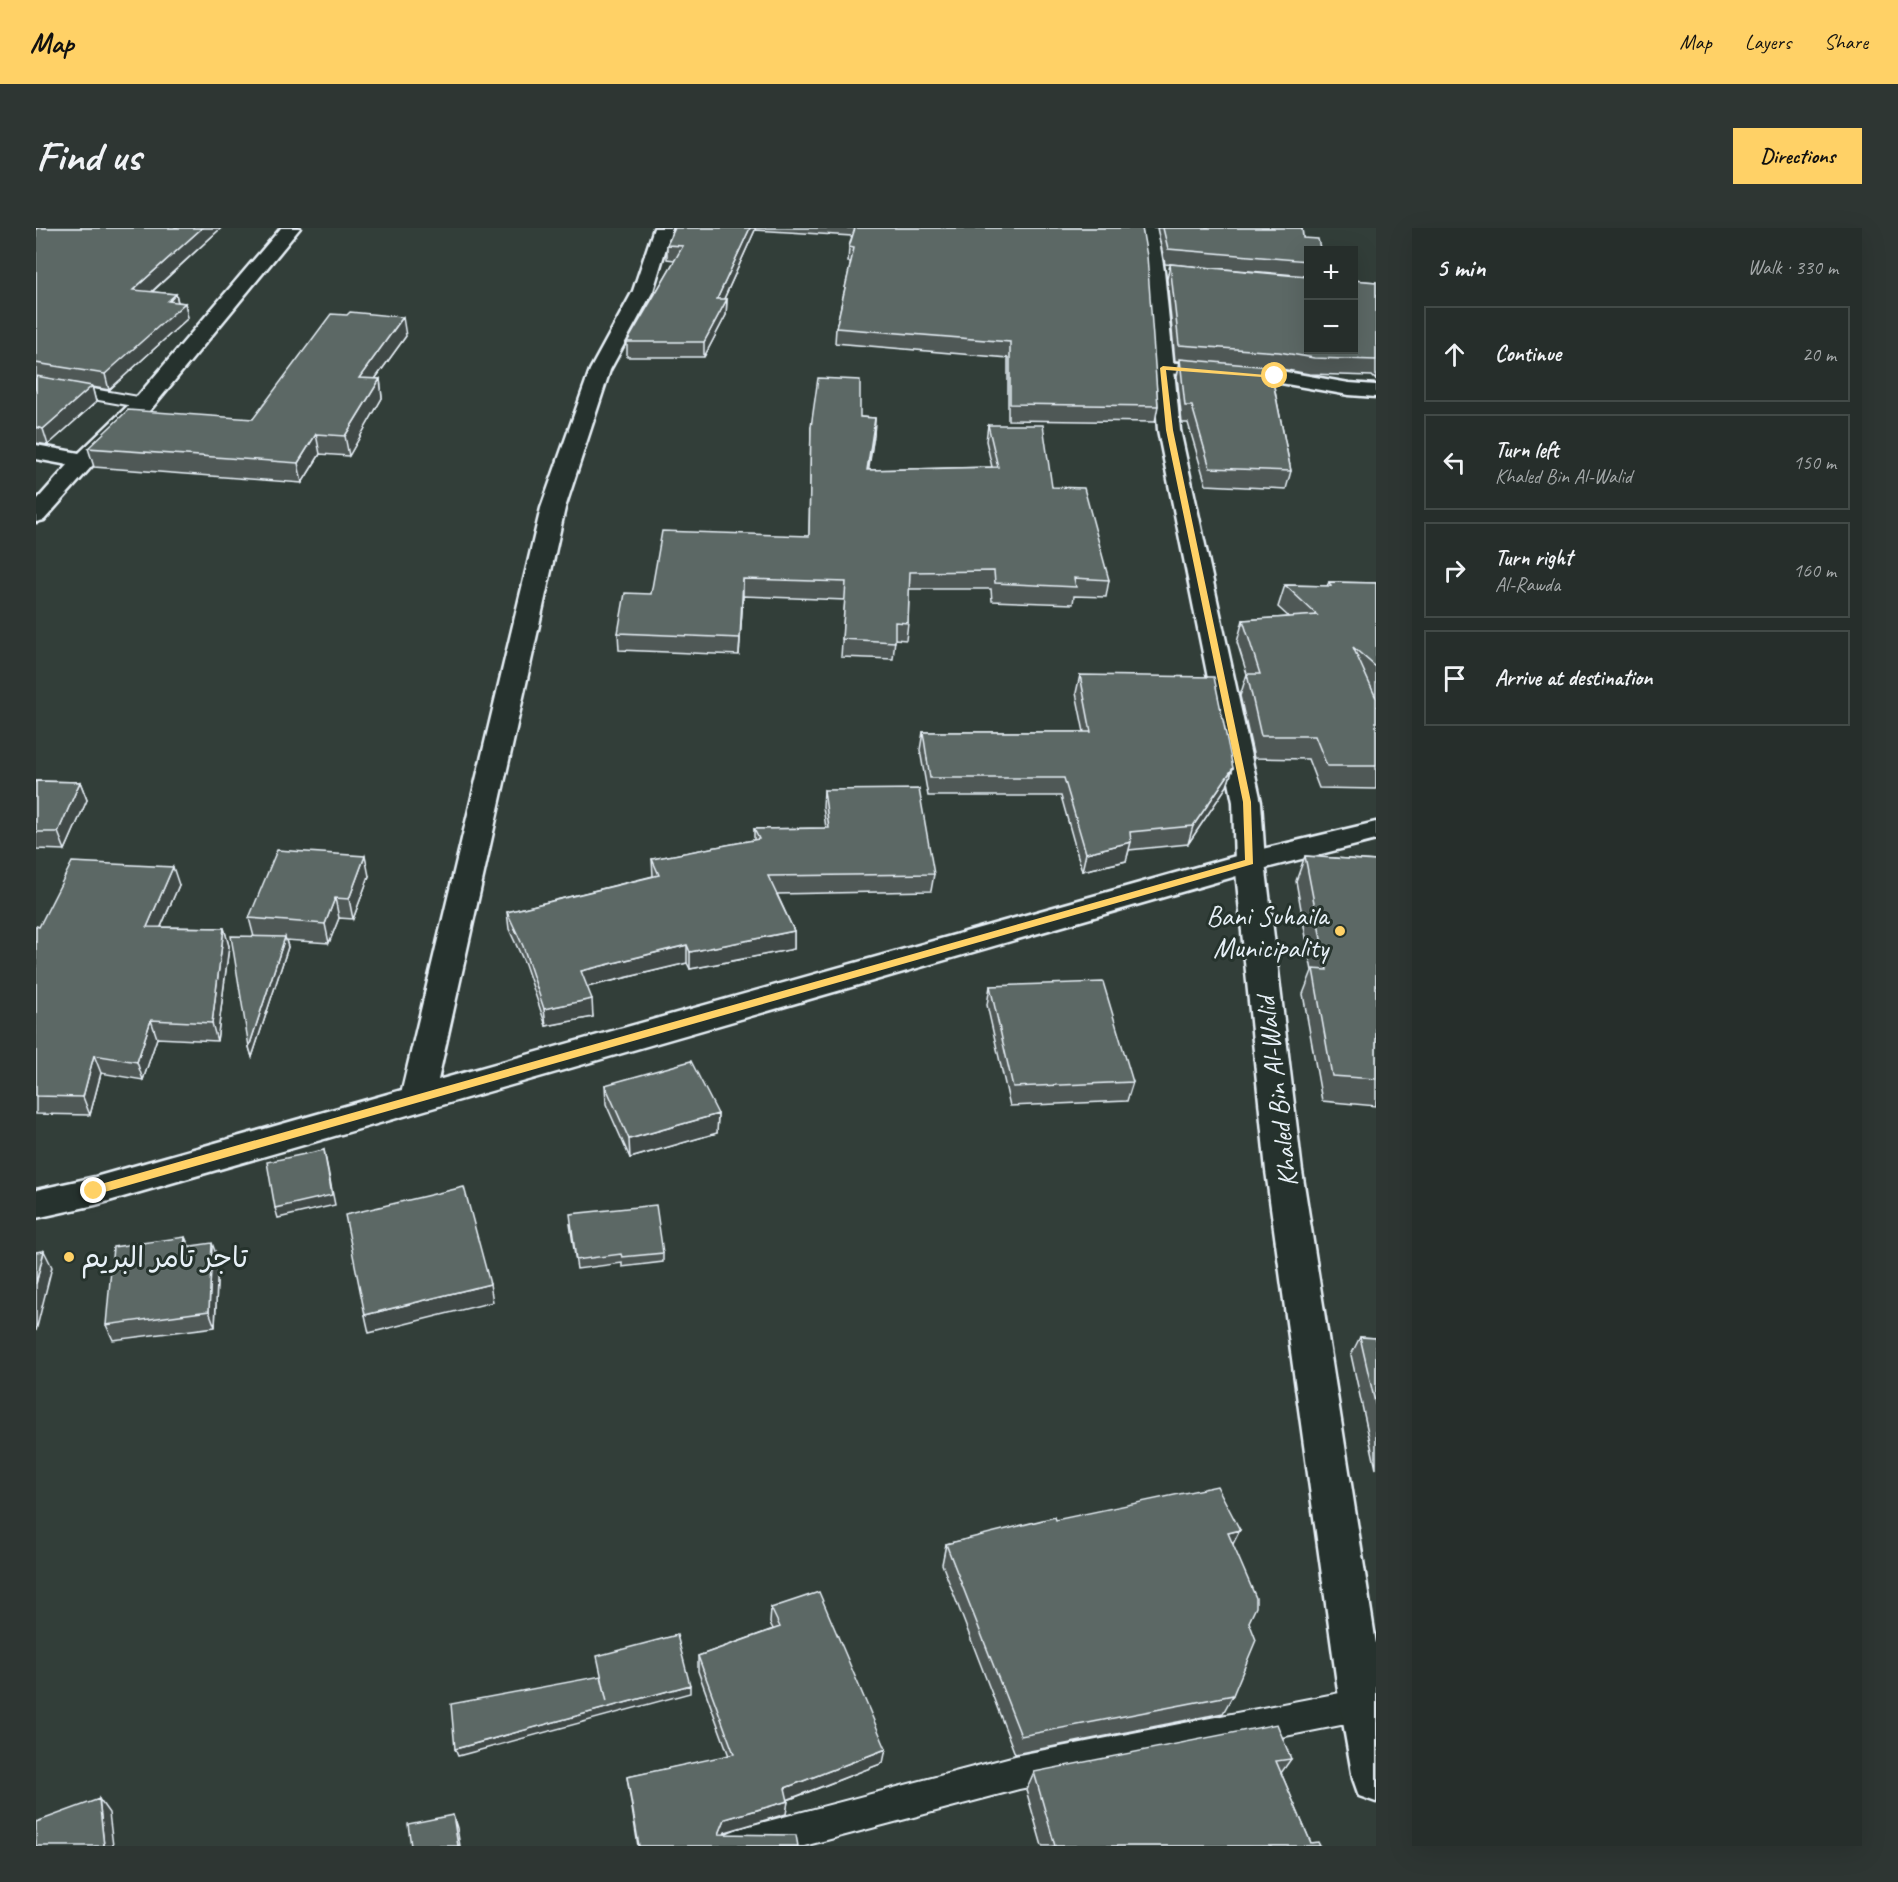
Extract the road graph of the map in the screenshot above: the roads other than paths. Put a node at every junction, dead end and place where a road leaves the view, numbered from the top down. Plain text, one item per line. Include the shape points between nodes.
1 (291, 228) edge
2 (663, 228) edge
3 (1148, 228) edge
4 (1163, 368) junction
5 (36, 384) edge
6 (1376, 391) edge
7 (144, 403) junction
8 (36, 452) edge
9 (84, 461) junction
10 (36, 515) edge
11 (1376, 831) edge
12 (1250, 862) junction
13 (417, 1099) junction
14 (36, 1204) edge
15 (1369, 1703) edge
16 (1376, 1779) edge
17 (738, 1846) edge

1 - 7 street
2 - 13 street via 643,291 600,370 554,508
3 - 4 street, Khaled Bin Al-Walid via 1167,272
4 - 6 street via 1275,376
4 - 12 street, Khaled Bin Al-Walid via 1169,430 1247,802
5 - 7 lane
7 - 9 street
8 - 9 street
9 - 10 street
11 - 12 street
12 - 13 street
12 - 15 street, Khaled Bin Al-Walid via 1284,1171
13 - 14 street
15 - 16 street, Khaled Bin Al-Walid
15 - 17 lane via 1019,1772

